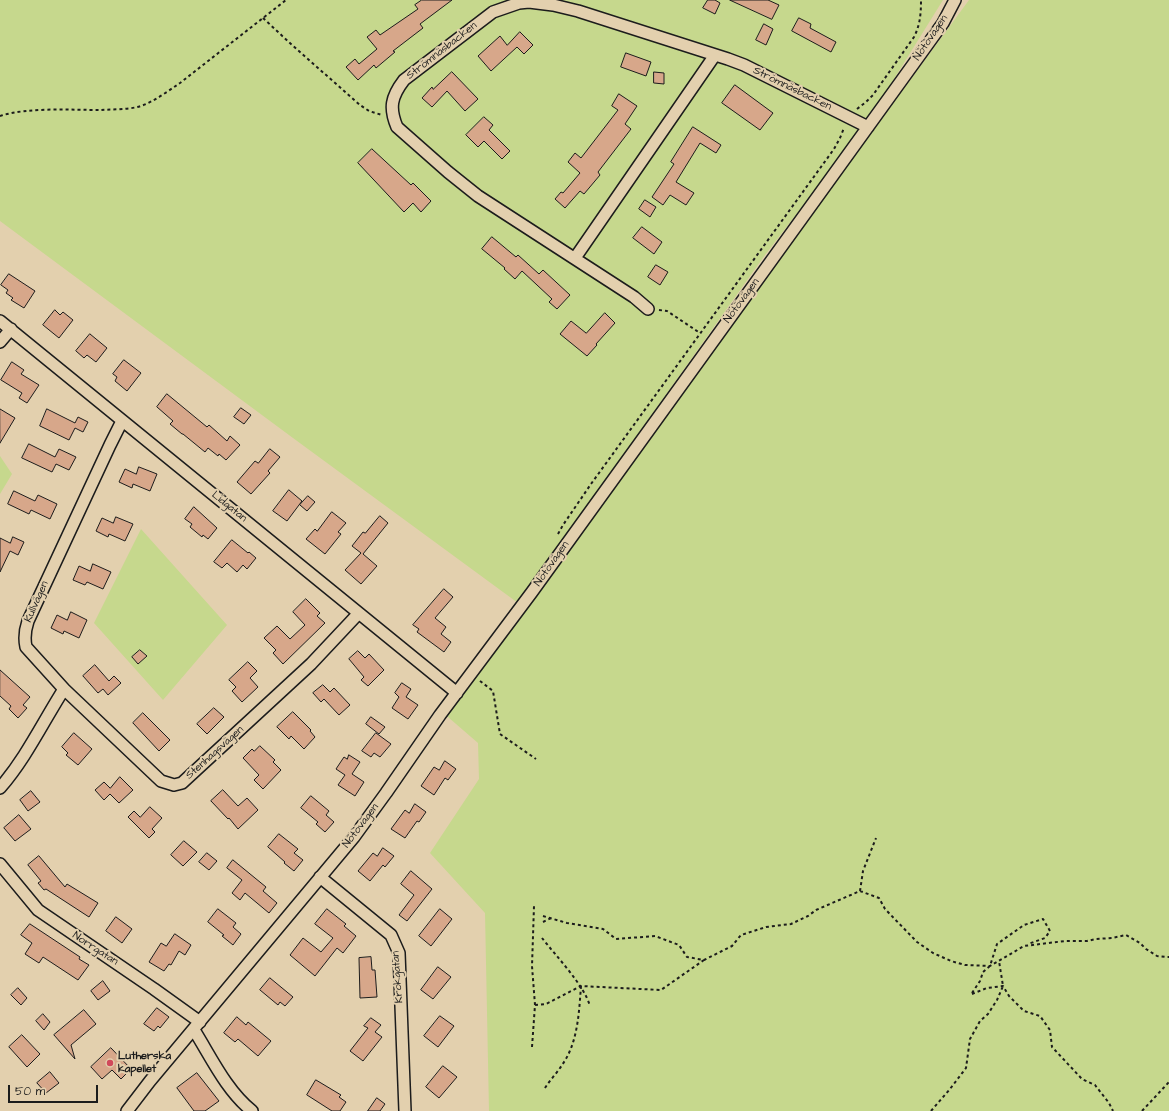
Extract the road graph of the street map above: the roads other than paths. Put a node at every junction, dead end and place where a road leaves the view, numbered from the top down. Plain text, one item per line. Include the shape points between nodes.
1 (955, 0) edge
2 (715, 55) junction
3 (868, 127) junction
4 (575, 258) junction
5 (648, 309) road end
6 (0, 321) edge
7 (11, 329) junction
8 (0, 342) edge
9 (122, 421) junction
10 (358, 614) junction
11 (64, 689) junction
12 (457, 693) junction
13 (0, 788) edge
14 (0, 864) edge
15 (320, 877) junction
16 (197, 1026) junction
17 (127, 1111) edge
18 (252, 1111) edge
19 (404, 1111) edge

1 - 3 street, Nötövägen via 943,22
2 - 3 street, Strömnäsbacken via 744,65
2 - 4 street
2 - 4 street, Strömnäsbacken via 559,6 519,3 493,12 404,80 393,96 393,114 397,128 478,196
3 - 12 street, Nötövägen
4 - 5 street, Strömnäsbacken via 634,296
6 - 7 street, Lidgatan
7 - 8 street
7 - 9 street, Lidgatan
9 - 10 street, Lidgatan
9 - 11 street, Kullvägen via 25,630 26,647
10 - 11 street, Stenhagsvägen via 310,664 182,783 174,785 160,782
10 - 12 street, Lidgatan
11 - 13 street via 34,740
12 - 15 street, Nötövägen via 354,837
14 - 16 street, Norrgatan via 38,910 154,989
15 - 16 street, Nötövägen
15 - 19 street, Krokgatan via 391,935 399,953
16 - 17 street, Nötövägen
16 - 18 street, Norrgatan via 230,1088

